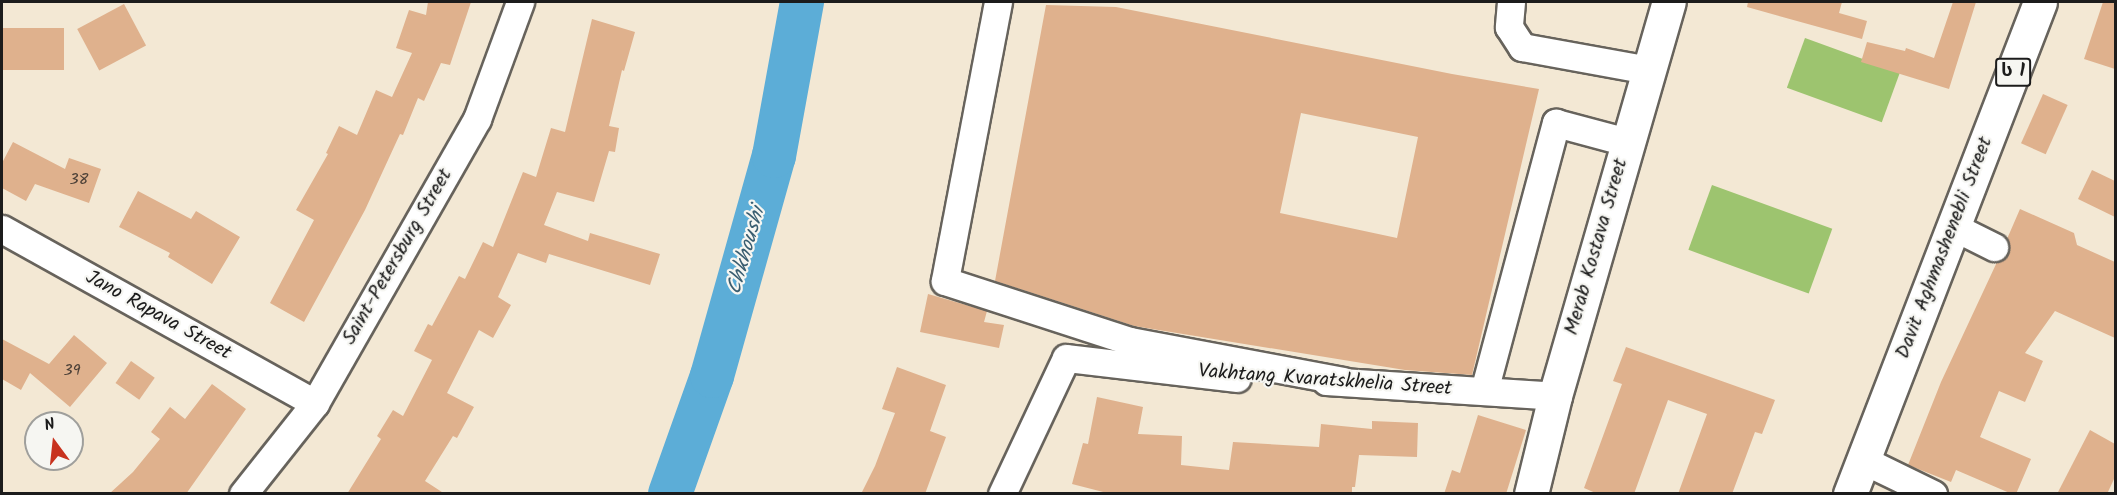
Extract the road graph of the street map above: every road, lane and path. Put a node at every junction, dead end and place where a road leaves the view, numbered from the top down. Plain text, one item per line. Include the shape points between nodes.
1 (520, 2) edge
2 (998, 2) edge
3 (1511, 2) edge
4 (1669, 2) edge
5 (2040, 2) edge
6 (1648, 70) junction
7 (1627, 142) junction
8 (1954, 227) junction
9 (2, 230) edge
10 (1994, 247) dead end
11 (1343, 381) junction
12 (1484, 391) junction
13 (1555, 396) junction
14 (315, 403) junction
15 (1863, 460) junction
16 (243, 494) edge
17 (1002, 494) edge
18 (1531, 494) edge
19 (1850, 494) edge
20 (1933, 494) edge

1 - 14 street, Saint-Petersburg Street via 477,118
2 - 11 street via 945,281 1130,341
3 - 6 street via 1509,27 1522,47
4 - 6 main road, Merab Kostava Street
5 - 8 main road, Davit Aghmashenebli Street / ს 1
6 - 7 main road, Merab Kostava Street
7 - 12 street via 1556,123
7 - 13 main road, Merab Kostava Street
8 - 10 street
8 - 15 main road, Davit Aghmashenebli Street / ს 1
9 - 14 street, Jano Rapava Street
11 - 12 street, Vakhtang Kvaratskhelia Street
11 - 17 street, Vakhtang Kvaratskhelia Street via 1256,380 1066,358
12 - 13 street, Vakhtang Kvaratskhelia Street
13 - 18 main road, Merab Kostava Street
14 - 16 street, Saint-Petersburg Street
15 - 19 main road, Davit Aghmashenebli Street / ს 1
15 - 20 street

